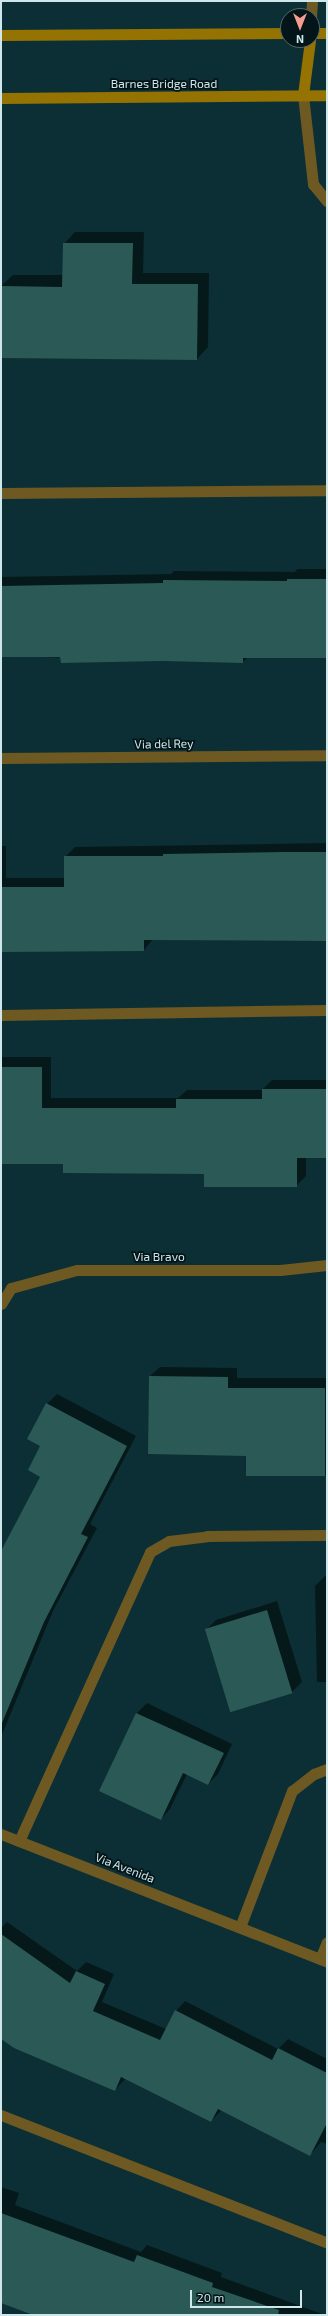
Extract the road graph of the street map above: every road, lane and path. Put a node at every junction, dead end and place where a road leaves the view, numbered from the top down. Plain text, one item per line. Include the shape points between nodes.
1 (280, 33) edge
2 (1, 35) edge
3 (309, 48) edge
4 (303, 95) junction
5 (327, 95) edge
6 (1, 98) edge
7 (327, 201) edge
8 (327, 490) edge
9 (1, 493) edge
10 (327, 755) edge
11 (1, 758) edge
12 (327, 1010) edge
13 (1, 1015) edge
14 (327, 1265) edge
15 (1, 1304) edge
16 (327, 1536) edge
17 (327, 1770) edge
18 (1, 1834) edge
19 (19, 1841) junction
20 (240, 1927) junction
21 (327, 1942) edge
22 (324, 1961) edge
23 (1, 2115) edge
24 (327, 2244) edge

1 - 2 main road
3 - 4 main road
4 - 5 main road, Barnes Bridge Road
4 - 6 main road, Barnes Bridge Road
4 - 7 street via 313,184
8 - 9 street
10 - 11 street, Via del Rey
12 - 13 street
14 - 15 street, Via Bravo via 280,1270 77,1270 11,1288
16 - 19 street via 207,1536 169,1541 150,1552
17 - 20 street via 314,1774 292,1790
18 - 19 street, Via Avenida
19 - 20 street, Via Avenida
20 - 22 street, Via Avenida
21 - 22 street, Via Avenida
23 - 24 street

